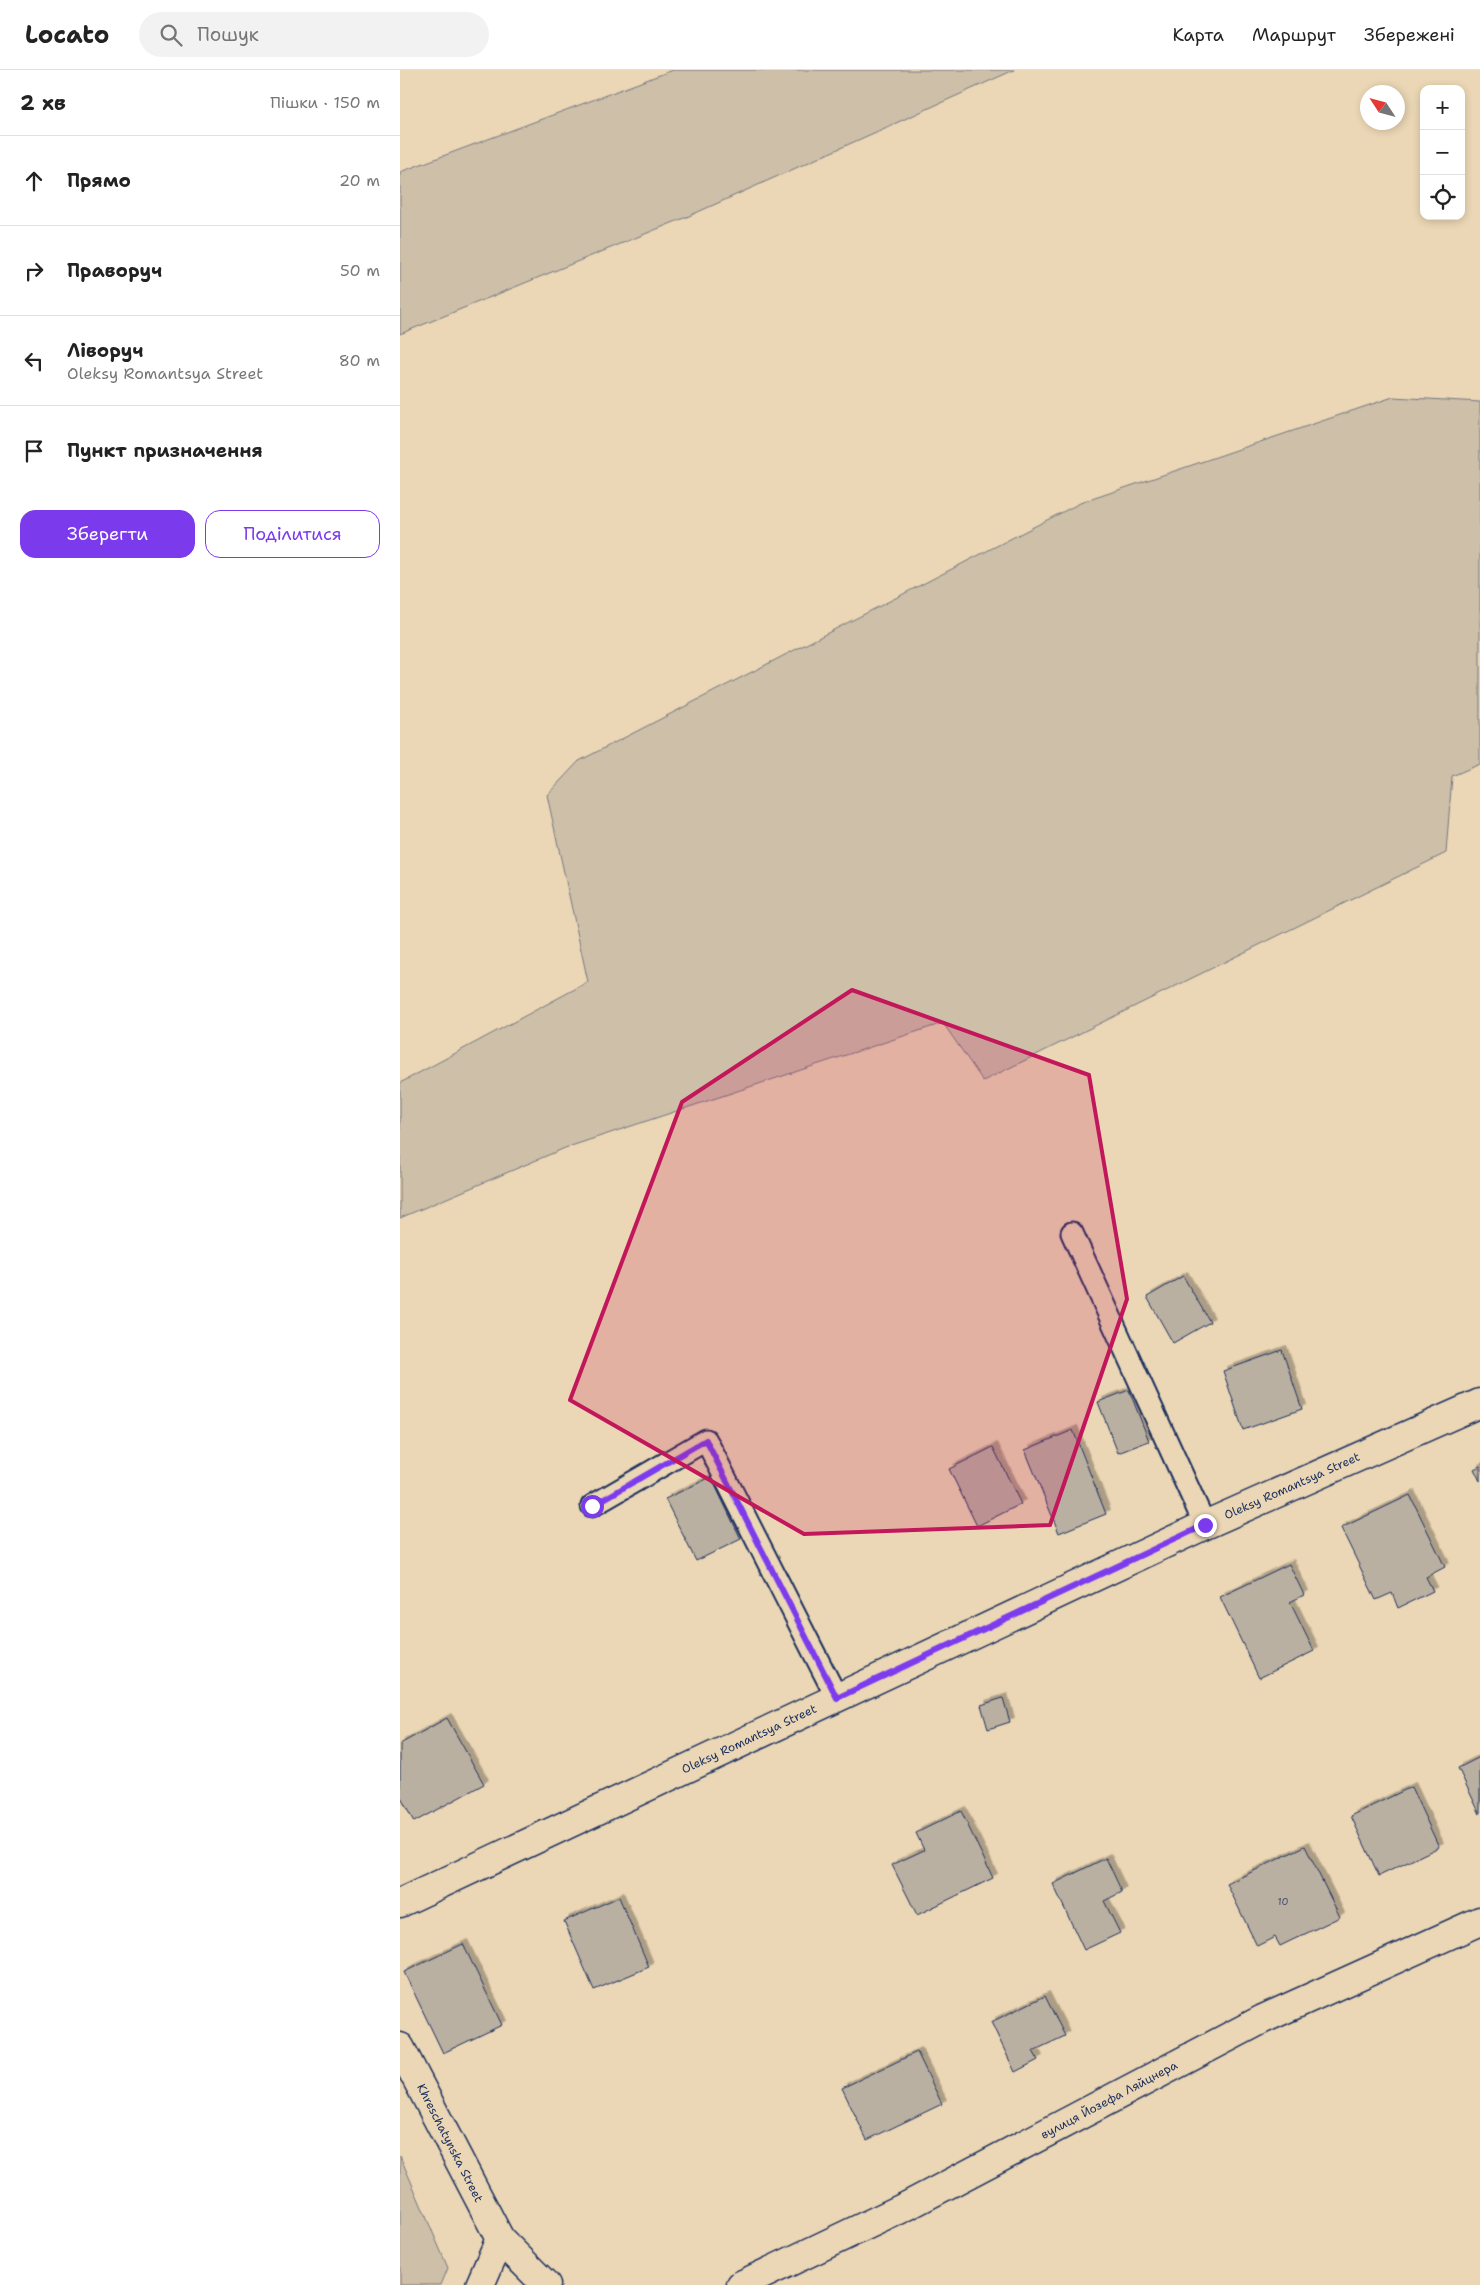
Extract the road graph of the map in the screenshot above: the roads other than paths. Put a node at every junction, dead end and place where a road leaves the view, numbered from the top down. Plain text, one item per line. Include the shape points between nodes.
1 (1072, 1233) dead end
2 (1480, 1403) edge
3 (592, 1506) dead end
4 (1205, 1525) junction
5 (837, 1698) junction
6 (400, 1903) edge
7 (1480, 1921) edge
8 (400, 2047) edge
9 (500, 2239) junction
10 (480, 2285) edge
11 (546, 2285) edge
12 (741, 2285) edge

1 - 4 lane
2 - 4 street, Oleksy Romantsya Street
3 - 5 lane via 706,1440
4 - 5 street, Oleksy Romantsya Street
5 - 6 street, Oleksy Romantsya Street
7 - 12 street, вулиця Йозефа Ляйцнера via 1264,2019 907,2206
8 - 9 street, Khreschatynska Street
9 - 10 street
9 - 11 street, Khreschatynska Street

